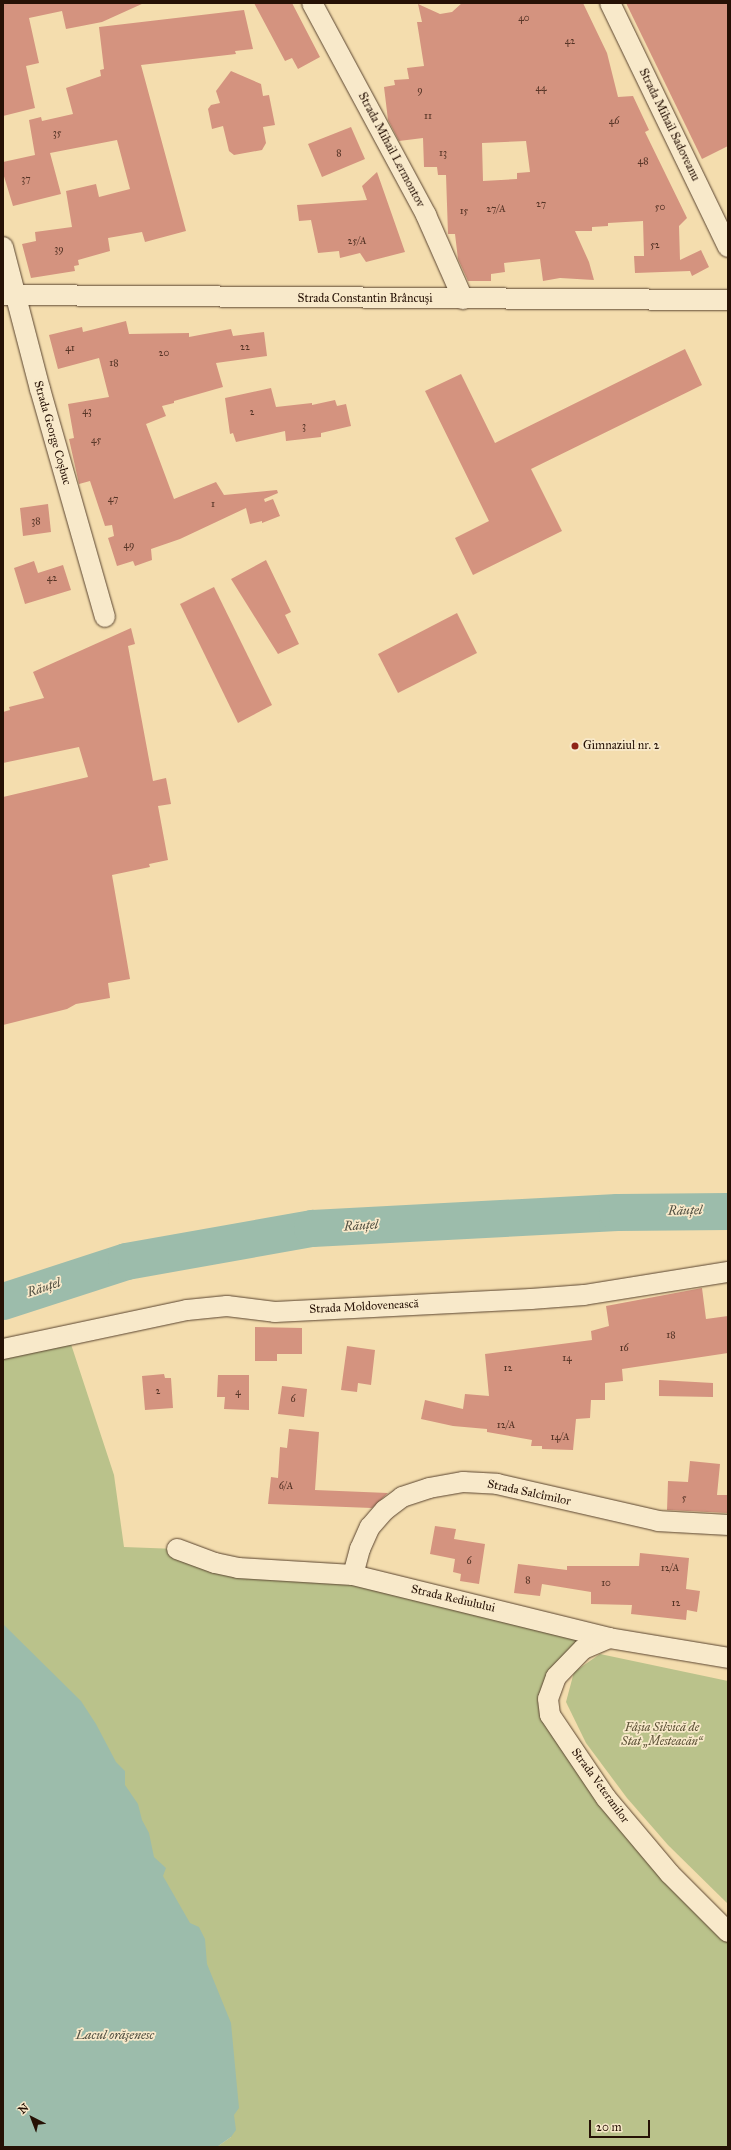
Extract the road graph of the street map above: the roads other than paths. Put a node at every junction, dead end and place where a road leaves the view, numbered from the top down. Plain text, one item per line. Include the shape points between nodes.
1 (312, 3) edge
2 (610, 3) edge
3 (3, 247) edge
4 (728, 247) edge
5 (9, 295) edge
6 (463, 299) junction
7 (728, 300) edge
8 (105, 617) dead end
9 (728, 1272) edge
10 (3, 1349) edge
11 (728, 1525) edge
12 (177, 1549) dead end
13 (354, 1575) junction
14 (609, 1638) junction
15 (728, 1658) edge
16 (728, 1932) edge

1 - 6 street, Strada Mihail Lermontov via 426,215
2 - 4 street, Strada Mihail Sadoveanu
3 - 5 street, Strada George Coșbuc
5 - 6 street, Strada Constantin Brâncuși
5 - 8 street, Strada George Coșbuc
6 - 7 street, Strada Constantin Brâncuși
9 - 10 street, Strada Moldovenească via 584,1295 531,1299 275,1312 228,1306 187,1310
11 - 13 street, Strada Salcîmilor via 658,1520 510,1486 463,1482 429,1488 402,1497 385,1510 370,1528 360,1549
12 - 13 street, Strada Rediulului via 215,1563 238,1568
13 - 14 street, Strada Rediulului
14 - 15 street, Strada Rediulului
14 - 16 street, Strada Veteranilor via 583,1649 556,1677 548,1699 550,1715 606,1798 670,1874

